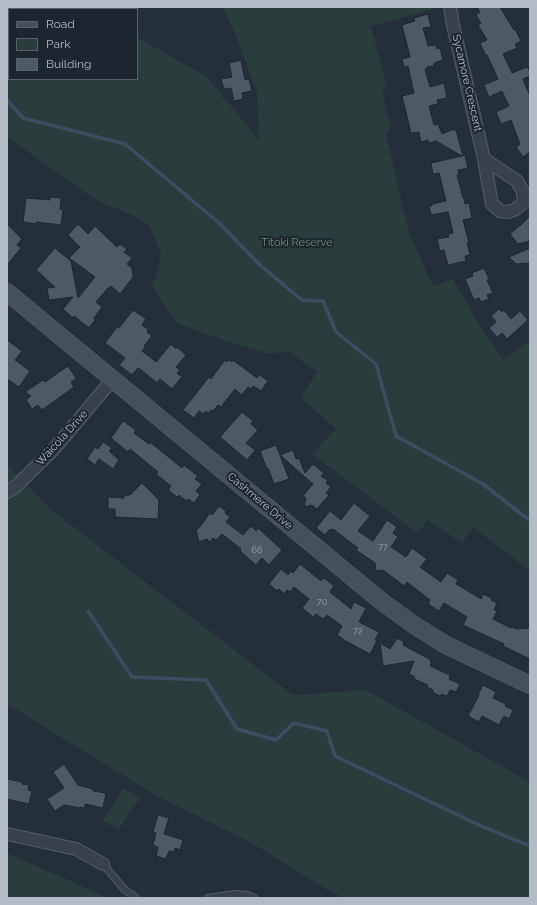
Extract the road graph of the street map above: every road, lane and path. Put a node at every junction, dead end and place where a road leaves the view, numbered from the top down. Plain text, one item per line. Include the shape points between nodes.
1 (450, 7) edge
2 (484, 159) dead end
3 (7, 292) edge
4 (112, 380) junction
5 (7, 492) edge
6 (530, 685) edge
7 (7, 834) edge
8 (103, 864) joint
9 (136, 898) edge
10 (208, 898) edge
11 (254, 898) edge

1 - 2 street, Sycamore Crescent
3 - 4 street, Cashmere Drive
4 - 5 street, Waicola Drive via 54,449
4 - 6 street, Cashmere Drive via 324,555 414,625 446,644
7 - 8 street via 76,849
8 - 9 lane via 124,889
10 - 11 lane via 241,894

